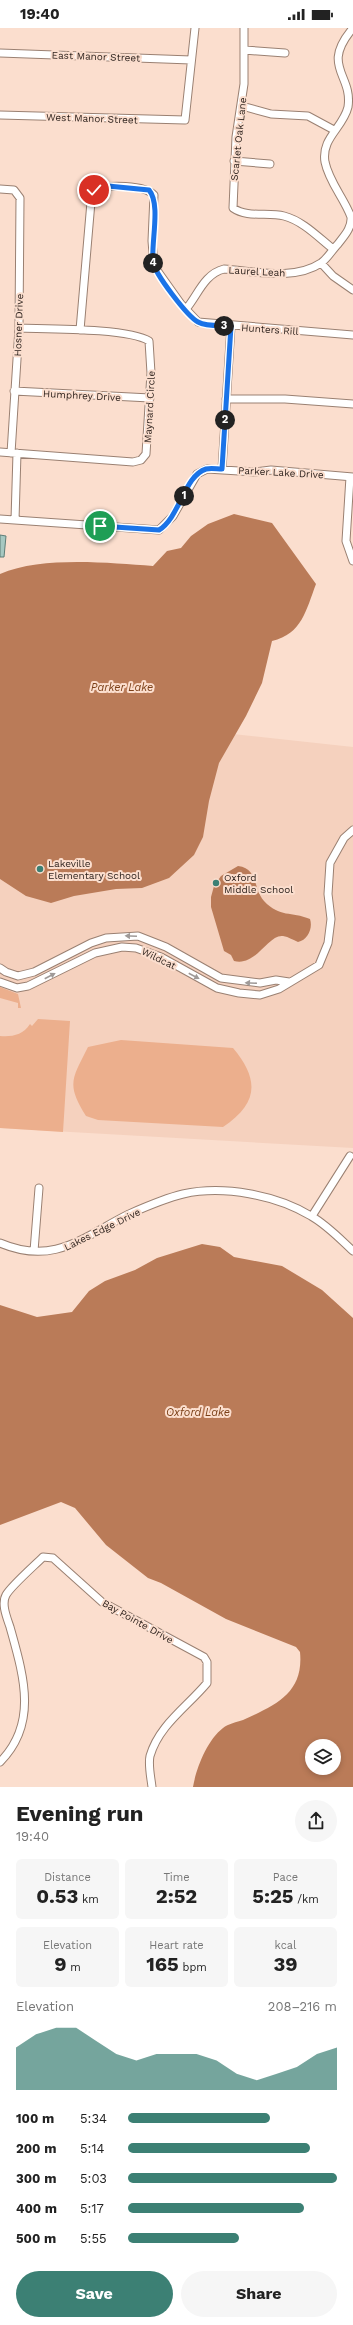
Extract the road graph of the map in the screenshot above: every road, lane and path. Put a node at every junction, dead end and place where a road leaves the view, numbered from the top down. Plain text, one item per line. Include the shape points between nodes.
1 (195, 28) edge
2 (244, 28) edge
3 (353, 28) edge
4 (244, 50) junction
5 (0, 53) edge
6 (285, 53) dead end
7 (191, 60) junction
8 (242, 106) junction
9 (0, 115) edge
10 (334, 130) junction
11 (234, 162) junction
12 (270, 164) dead end
13 (0, 189) edge
14 (333, 249) junction
15 (322, 263) junction
16 (353, 290) edge
17 (186, 309) junction
18 (231, 326) junction
19 (19, 328) junction
20 (80, 330) junction
21 (353, 335) edge
22 (14, 392) junction
23 (150, 398) junction
24 (226, 399) junction
25 (353, 404) edge
26 (0, 452) edge
27 (14, 453) junction
28 (222, 469) junction
29 (352, 477) edge
30 (0, 519) edge
31 (15, 520) junction
32 (353, 561) edge
33 (353, 830) edge
34 (0, 968) edge
35 (25, 974) junction
36 (0, 982) edge
37 (289, 982) junction
38 (28, 986) junction
39 (350, 1156) dead end
40 (39, 1188) dead end
41 (312, 1216) junction
42 (0, 1243) edge
43 (34, 1251) junction
44 (353, 1251) edge
45 (0, 1762) edge
46 (152, 1787) edge

1 - 7 street
2 - 4 street, Scarlet Oak Lane
3 - 10 street, Laurel Leah via 342,42 339,53 339,66 349,99 348,108
4 - 6 street
4 - 8 street, Scarlet Oak Lane
5 - 7 street, East Manor Street
7 - 9 street, West Manor Street via 185,120
8 - 10 street via 271,114 308,116
8 - 11 street, Scarlet Oak Lane
10 - 14 street, Laurel Leah via 326,144 325,161 351,222 347,233
11 - 12 street
11 - 14 street, Scarlet Oak Lane via 233,208 240,213 291,218
13 - 19 street, Hosner Drive via 14,190 20,198
14 - 15 street, Laurel Leah
15 - 16 street via 333,276
15 - 17 street, Laurel Leah via 287,274 224,269 218,271 206,279
17 - 18 street, Hunters Rill via 198,322
17 - 20 street, Hunters Rill via 154,266 154,196 149,190 99,187 94,190 91,202
18 - 21 street, Hunters Rill
18 - 24 street
19 - 20 street, Maynard Circle
19 - 22 street, Hosner Drive
20 - 23 street, Maynard Circle via 139,336 149,341
22 - 23 street, Humphrey Drive
22 - 27 street, Hosner Drive
23 - 27 street, Maynard Circle via 146,454 141,460 106,461
24 - 25 street via 284,399
24 - 28 street
26 - 27 street, Maynard Circle
27 - 31 street, Hosner Drive
28 - 29 street, Parker Lake Drive via 255,472 271,470
28 - 31 street, Parker Lake Drive via 207,469 197,474 173,516 159,530
29 - 32 street via 346,541
30 - 31 street, Parker Lake Drive
33 - 37 street, Wildcat via 344,838 330,863 328,894 331,919 328,944 319,965
34 - 35 street, Wildcat via 18,976
37 -> 35 street, Wildcat via 276,980 260,983 221,978 166,947 138,936 106,938 91,943 34,972
35 - 38 street
36 - 38 street, Wildcat via 17,988
38 -> 37 street, Wildcat via 95,953 122,947 136,948 160,957 217,988 239,993 260,995 279,989
39 - 41 street
40 - 43 street
41 - 43 street, Lakes Edge Drive via 288,1204 263,1197 222,1191 183,1194 130,1214 69,1247 52,1252
41 - 44 street, Lakes Edge Drive
42 - 43 street, Lakes Edge Drive
45 - 46 street, Bay Pointe Drive via 22,1729 25,1711 22,1668 4,1608 6,1595 43,1557 53,1558 102,1602 204,1657 207,1662 207,1683 158,1737 150,1757

